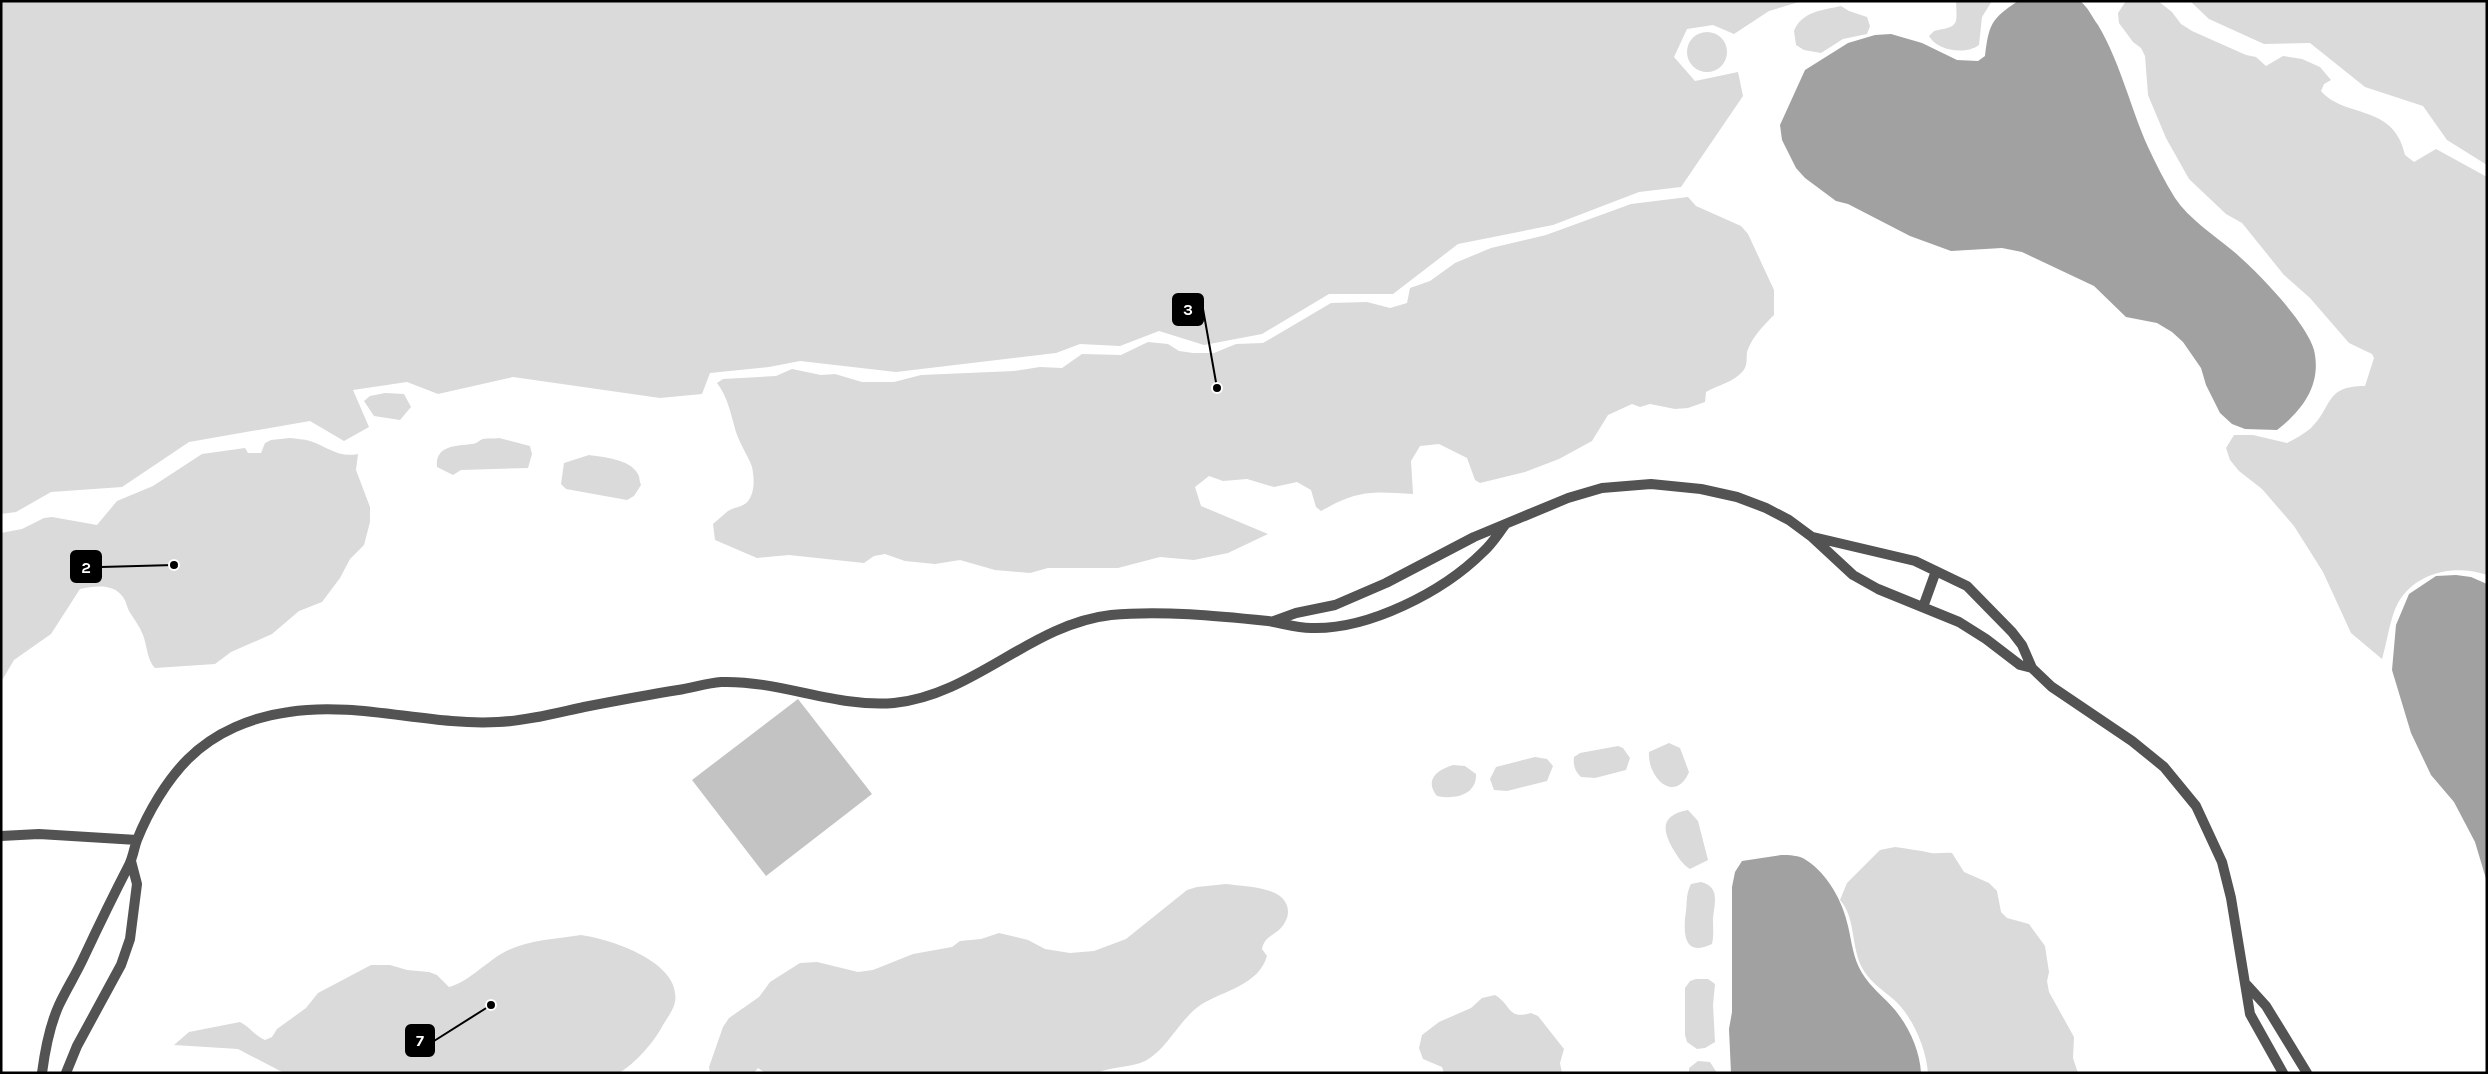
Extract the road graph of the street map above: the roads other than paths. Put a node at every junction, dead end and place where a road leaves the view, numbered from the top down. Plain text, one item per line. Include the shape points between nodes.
1 (1505, 525) junction
2 (1812, 537) junction
3 (1936, 571) junction
4 (1923, 607) junction
5 (1273, 622) junction
6 (2032, 668) junction
7 (1, 836) edge
8 (137, 840) junction
9 (131, 861) junction
10 (2246, 985) junction
11 (42, 1073) edge
12 (66, 1073) edge
13 (2283, 1073) edge
14 (2308, 1073) edge

1 - 2 street via 1568,498 1602,488 1651,484 1701,489 1737,497 1789,520
1 - 5 street via 1335,605 1296,613
1 - 5 street via 1485,551 1459,572 1396,608 1343,625 1314,628
2 - 3 street via 1915,561
2 - 4 street via 1853,575
3 - 4 street
3 - 6 street via 1968,586 1990,607 2022,645
4 - 6 street via 1959,622 2020,665
5 - 8 street via 1147,614 1082,620 1058,629 935,694 891,703 860,702 782,688 720,682 500,722 435,720 313,709 285,712 239,725 189,758 171,779
6 - 10 street via 2064,696 2149,754 2196,806 2228,880
7 - 8 street via 39,834
8 - 9 street
9 - 11 street via 58,1007
9 - 12 street via 137,884 130,939 121,965
10 - 13 street via 2250,1014
10 - 14 street via 2266,1006

